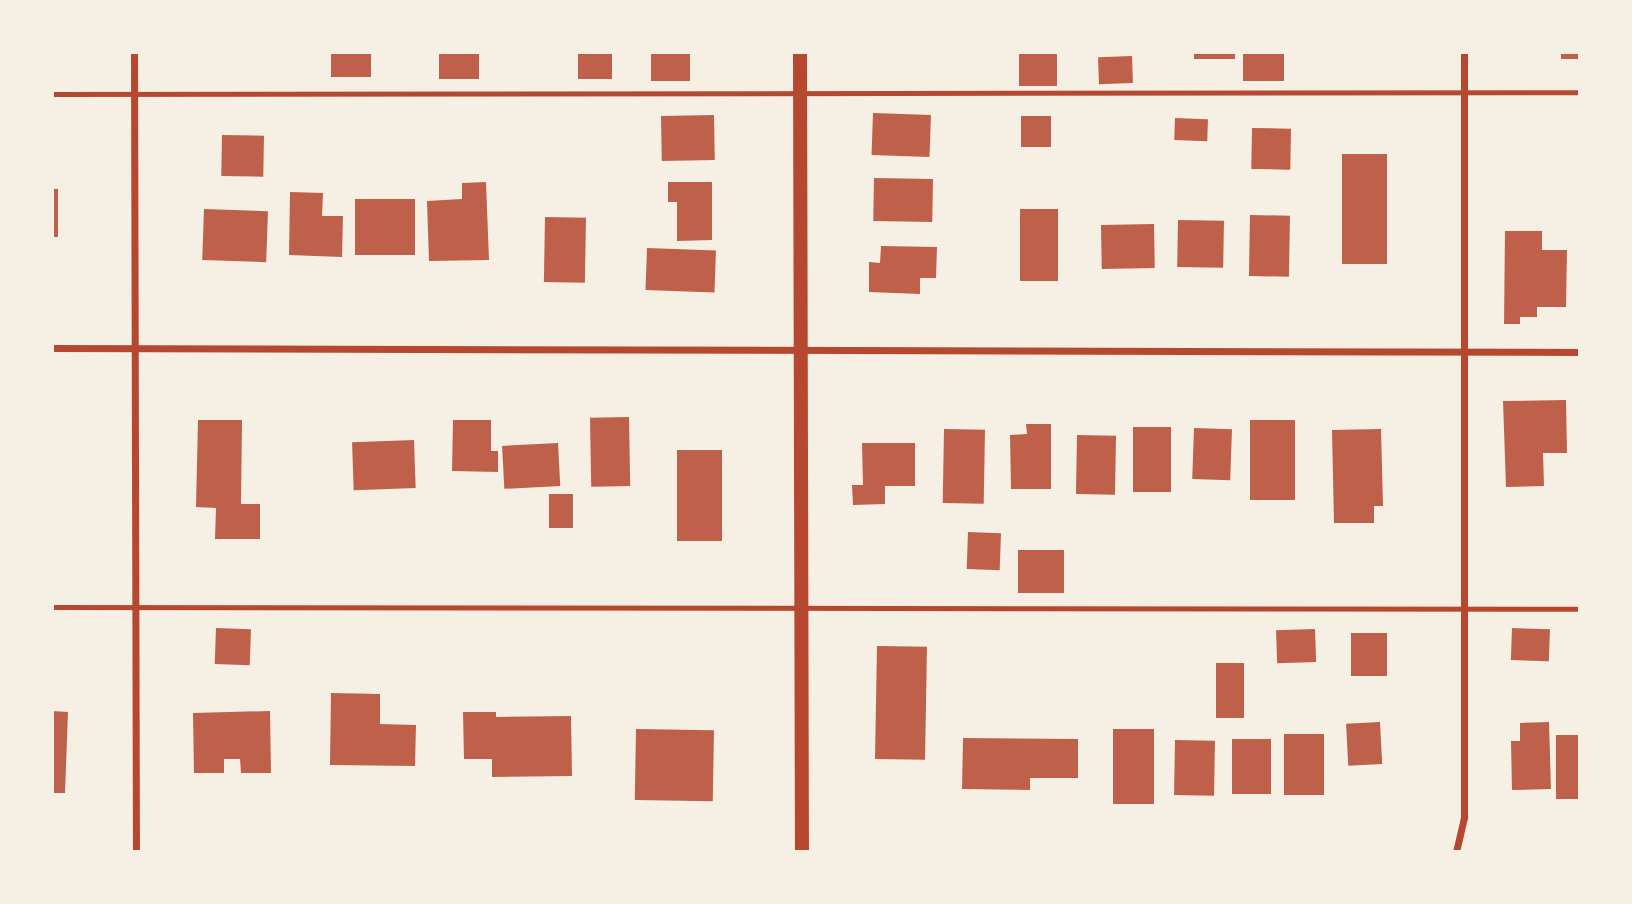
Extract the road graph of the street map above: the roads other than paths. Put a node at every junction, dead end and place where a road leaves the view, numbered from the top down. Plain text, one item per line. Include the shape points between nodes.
1 (134, 52) edge
2 (800, 52) edge
3 (1464, 52) edge
4 (1464, 92) junction
5 (1580, 92) edge
6 (52, 94) edge
7 (134, 94) junction
8 (800, 94) junction
9 (52, 348) edge
10 (134, 349) junction
11 (800, 351) junction
12 (1464, 351) junction
13 (1580, 352) edge
14 (52, 607) edge
15 (135, 607) junction
16 (803, 607) junction
17 (1464, 609) junction
18 (1580, 609) edge
19 (136, 852) edge
20 (802, 852) edge
21 (1457, 852) edge

1 - 7 street
2 - 8 main road
3 - 4 street
4 - 5 lane
4 - 8 lane
4 - 12 street
6 - 7 lane
7 - 8 lane
7 - 10 street
8 - 11 main road
9 - 10 street
10 - 11 street
10 - 15 street
11 - 12 street
11 - 16 main road
12 - 13 street
12 - 17 street
14 - 15 lane
15 - 16 lane
15 - 19 street
16 - 17 lane
16 - 20 main road
17 - 18 lane
17 - 21 street via 1464,817

